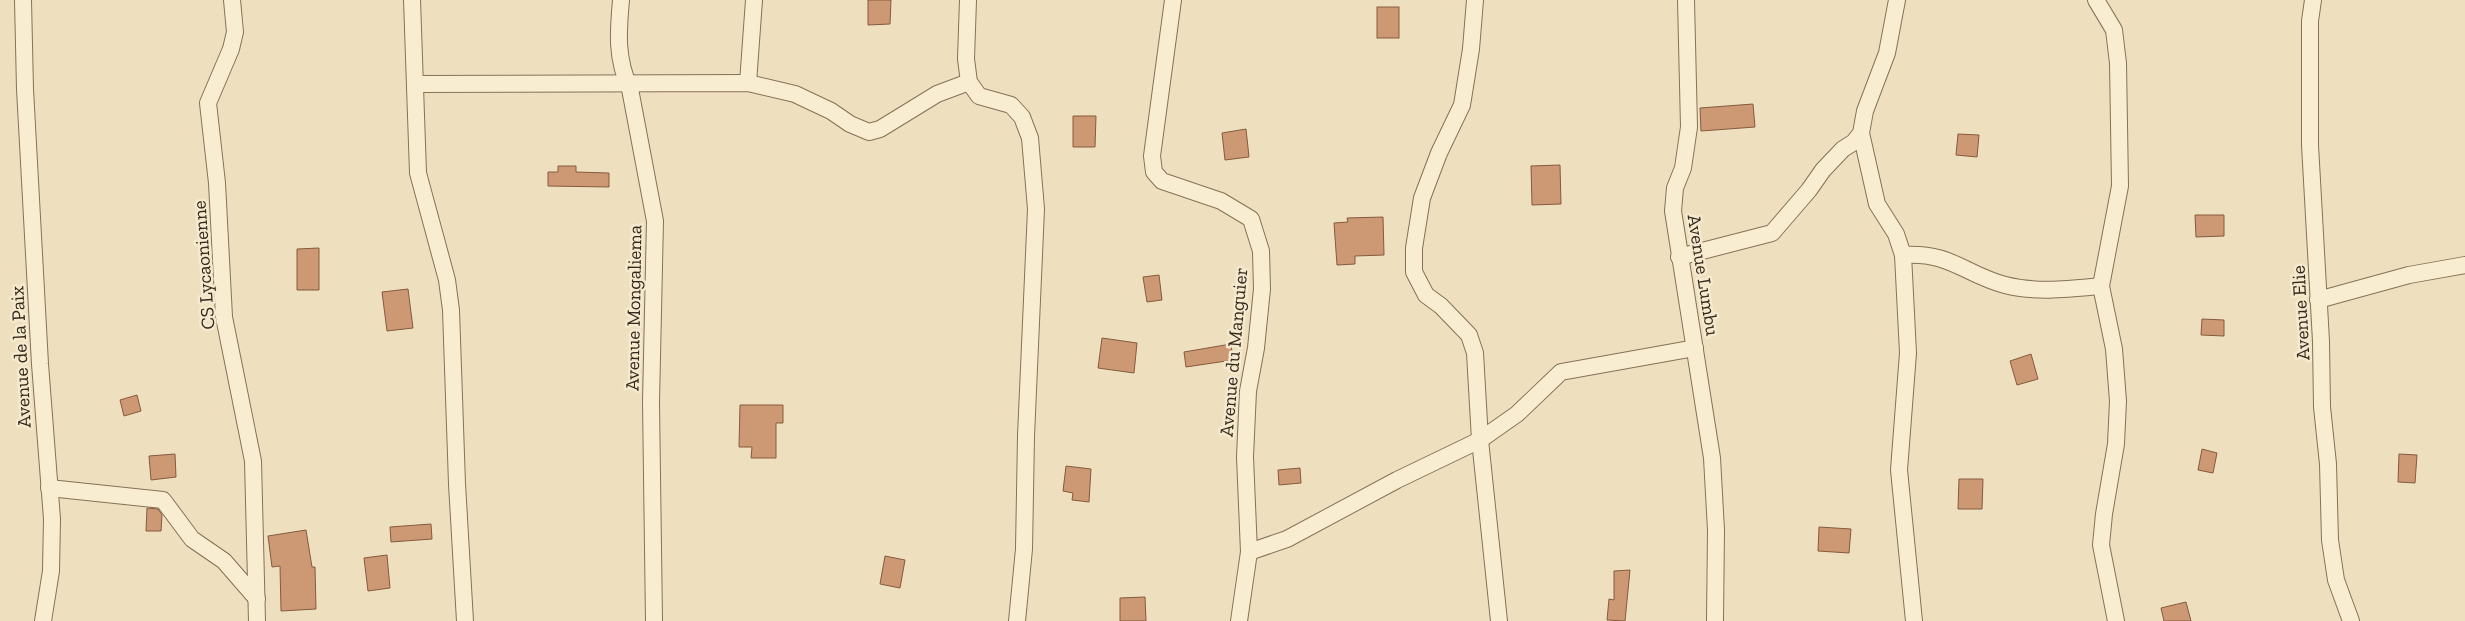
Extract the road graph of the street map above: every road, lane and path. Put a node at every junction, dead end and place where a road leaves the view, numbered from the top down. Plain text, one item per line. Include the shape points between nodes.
1 (23, 0) edge
2 (232, 0) edge
3 (412, 0) edge
4 (621, 0) edge
5 (754, 0) edge
6 (968, 0) edge
7 (1173, 0) edge
8 (1475, 0) edge
9 (1686, 0) edge
10 (1897, 0) edge
11 (2096, 0) edge
12 (2313, 0) edge
13 (627, 82) junction
14 (969, 82) junction
15 (748, 83) junction
16 (415, 84) junction
17 (1860, 133) junction
18 (1903, 255) junction
19 (1679, 257) junction
20 (2465, 264) edge
21 (2101, 286) junction
22 (2318, 300) junction
23 (1694, 348) junction
24 (1480, 440) junction
25 (49, 488) junction
26 (1249, 552) junction
27 (257, 599) junction
28 (42, 621) edge
29 (257, 621) edge
30 (465, 621) edge
31 (654, 621) edge
32 (1017, 621) edge
33 (1240, 621) edge
34 (1499, 621) edge
35 (1715, 621) edge
36 (1914, 621) edge
37 (2116, 621) edge
38 (2351, 621) edge

1 - 25 street, Avenue de la Paix
2 - 27 street, CS Lycaonienne via 235,32 208,103 217,183 224,317 253,461
3 - 16 street
4 - 13 street, Avenue Mongaliema via 617,40
5 - 15 street
6 - 14 street via 966,59
7 - 26 street, Avenue du Manguier via 1152,156 1154,172 1162,181 1221,201 1251,219 1261,252 1262,289 1248,391 1245,458
8 - 24 street via 1462,105 1439,152 1422,198 1414,248 1414,272 1426,295 1469,335 1475,353
9 - 19 street, Avenue Lumbu via 1689,127 1673,211
10 - 17 street via 1887,53
11 - 21 street via 2114,30 2118,64 2120,186
12 - 22 street, Avenue Elie via 2310,22 2310,145
13 - 15 street
13 - 16 street
13 - 31 street, Avenue Mongaliema via 655,221 651,402
14 - 15 street via 937,94 880,129 869,132 795,94
14 - 32 street via 979,96 1011,105 1022,117 1030,138 1036,228 1024,549
16 - 30 street via 418,173 447,280 451,310
17 - 18 street via 1877,204 1896,234
17 - 19 street via 1823,170 1772,233
18 - 21 street via 1936,255 2004,285 2030,290
18 - 36 street via 1908,353 1899,470
19 - 23 street, Avenue Lumbu
20 - 22 street
21 - 37 street via 2114,349 2118,401 2116,444 2101,545
22 - 38 street, Avenue Elie via 2330,540 2336,580
23 - 24 street via 1560,372 1517,414
23 - 35 street, Avenue Lumbu via 1712,458 1716,530
24 - 26 street via 1287,539
24 - 34 street
25 - 27 street via 163,500 192,539 224,561
25 - 28 street, Avenue de la Paix via 51,571
26 - 33 street, Avenue du Manguier
27 - 29 street, CS Lycaonienne

